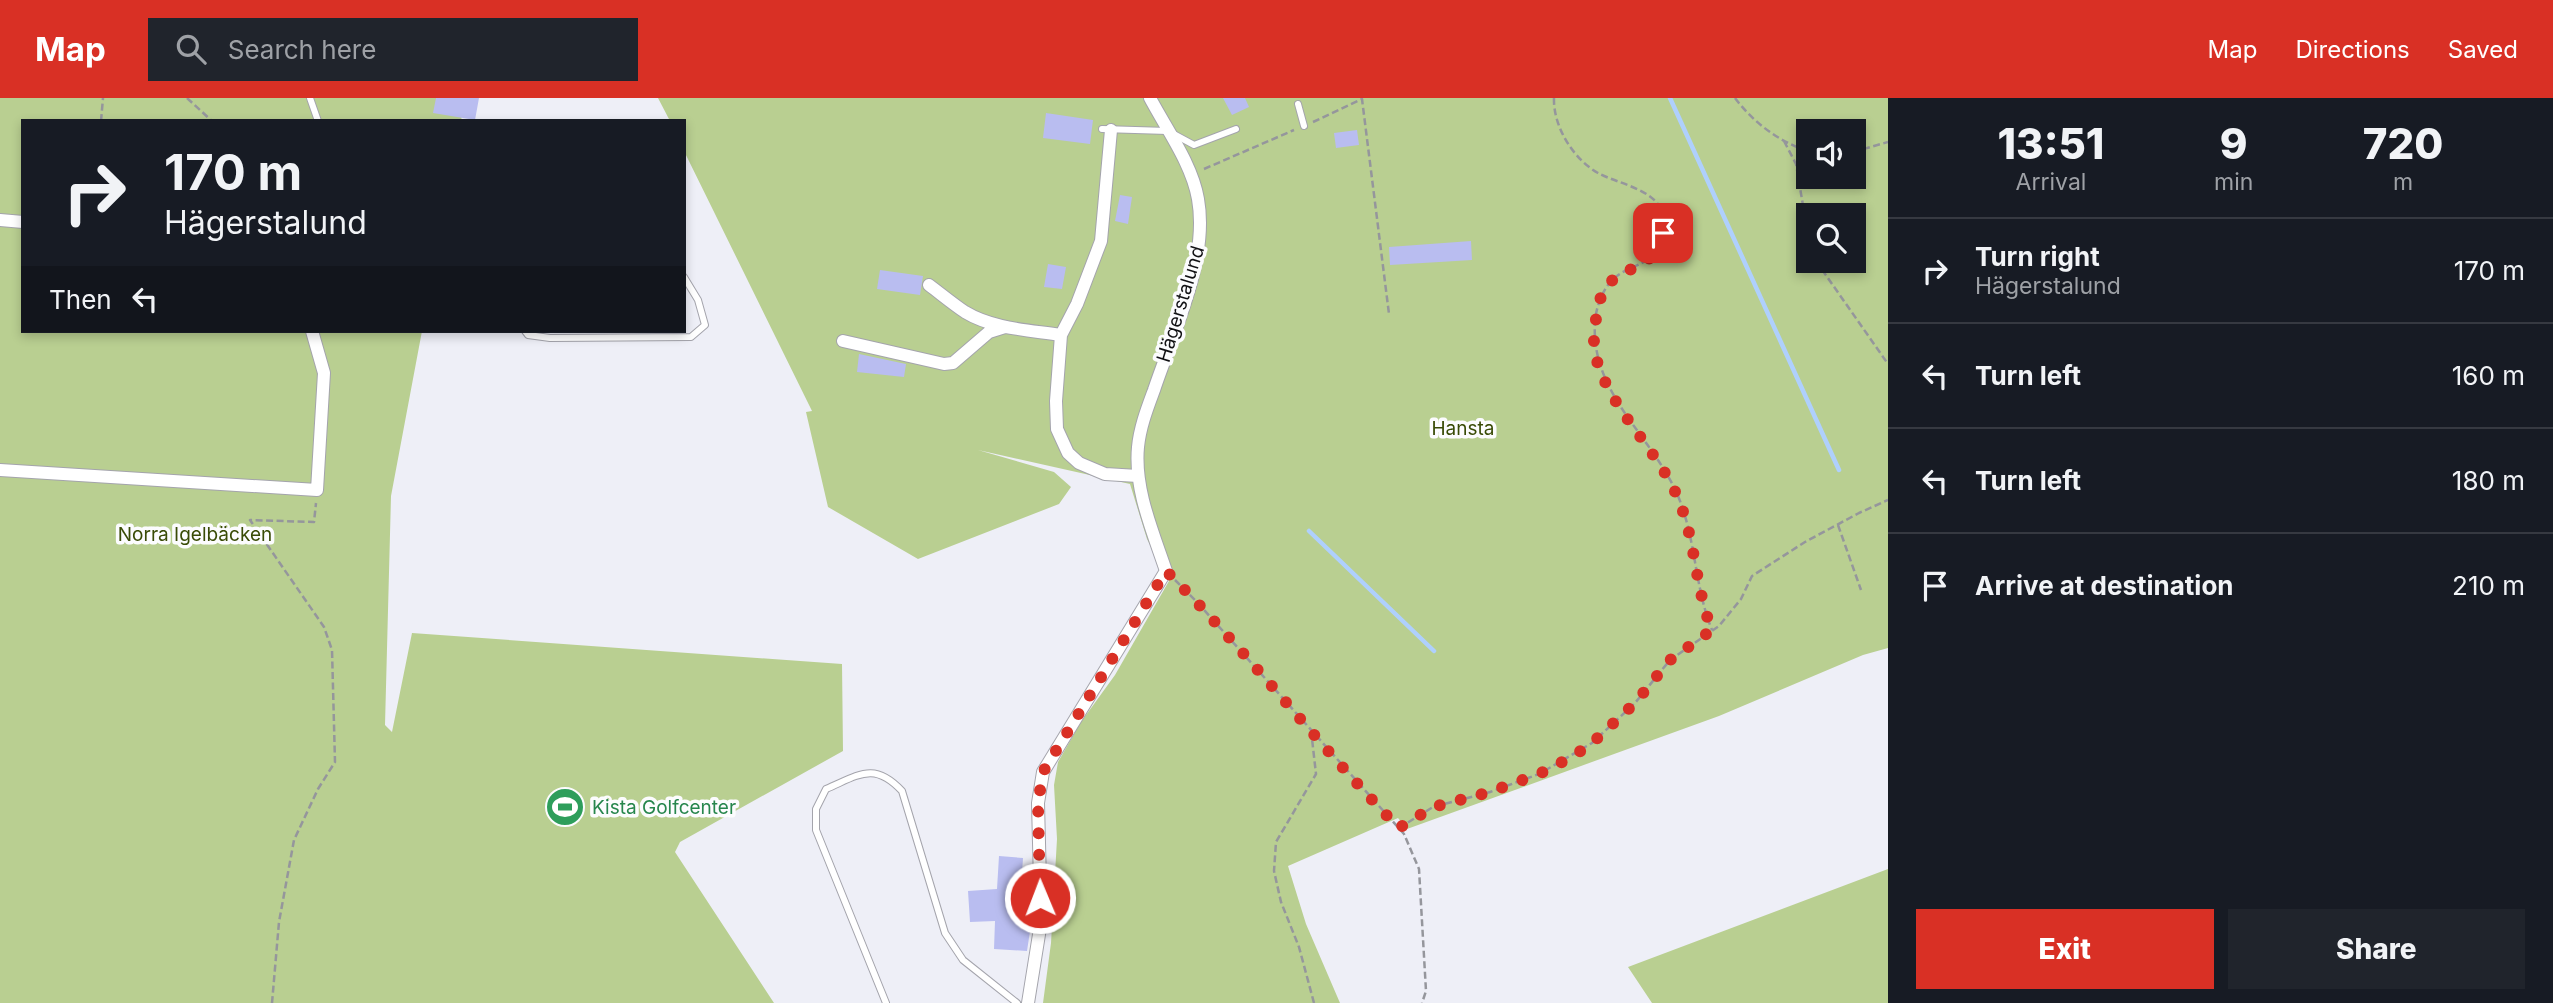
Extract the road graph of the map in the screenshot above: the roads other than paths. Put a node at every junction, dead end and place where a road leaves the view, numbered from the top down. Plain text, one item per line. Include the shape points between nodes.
1 (310, 98) edge
2 (1150, 98) edge
3 (1298, 104) dead end
4 (317, 119) edge
5 (1304, 126) road end
6 (1236, 129) dead end
7 (1106, 130) joint
8 (1168, 131) junction
9 (0, 220) edge
10 (21, 222) edge
11 (686, 280) edge
12 (929, 285) dead end
13 (1004, 327) junction
14 (313, 333) edge
15 (526, 333) edge
16 (1061, 335) junction
17 (843, 341) dead end
18 (0, 470) edge
19 (1138, 476) junction
20 (886, 1003) edge
21 (1017, 1003) edge
22 (1028, 1003) edge

1 - 4 lane
2 - 8 street, Hägerstalund
3 - 5 lane
6 - 8 lane via 1194,145
7 - 8 lane
7 - 16 street via 1101,241
8 - 19 street, Hägerstalund via 1198,198 1200,237 1189,286 1143,420
9 - 10 street
11 - 15 lane via 705,325 691,337 550,338
12 - 13 street via 966,312
13 - 16 street
13 - 17 street via 989,332 953,363 944,365
14 - 18 street via 324,373 317,490
16 - 19 street via 1056,401 1061,441 1068,453 1092,470
19 - 22 street, Hägerstalund via 1166,571 1043,772 1038,803 1041,922
20 - 21 lane via 816,830 816,809 826,789 866,772 889,777 902,791 945,933 963,960

